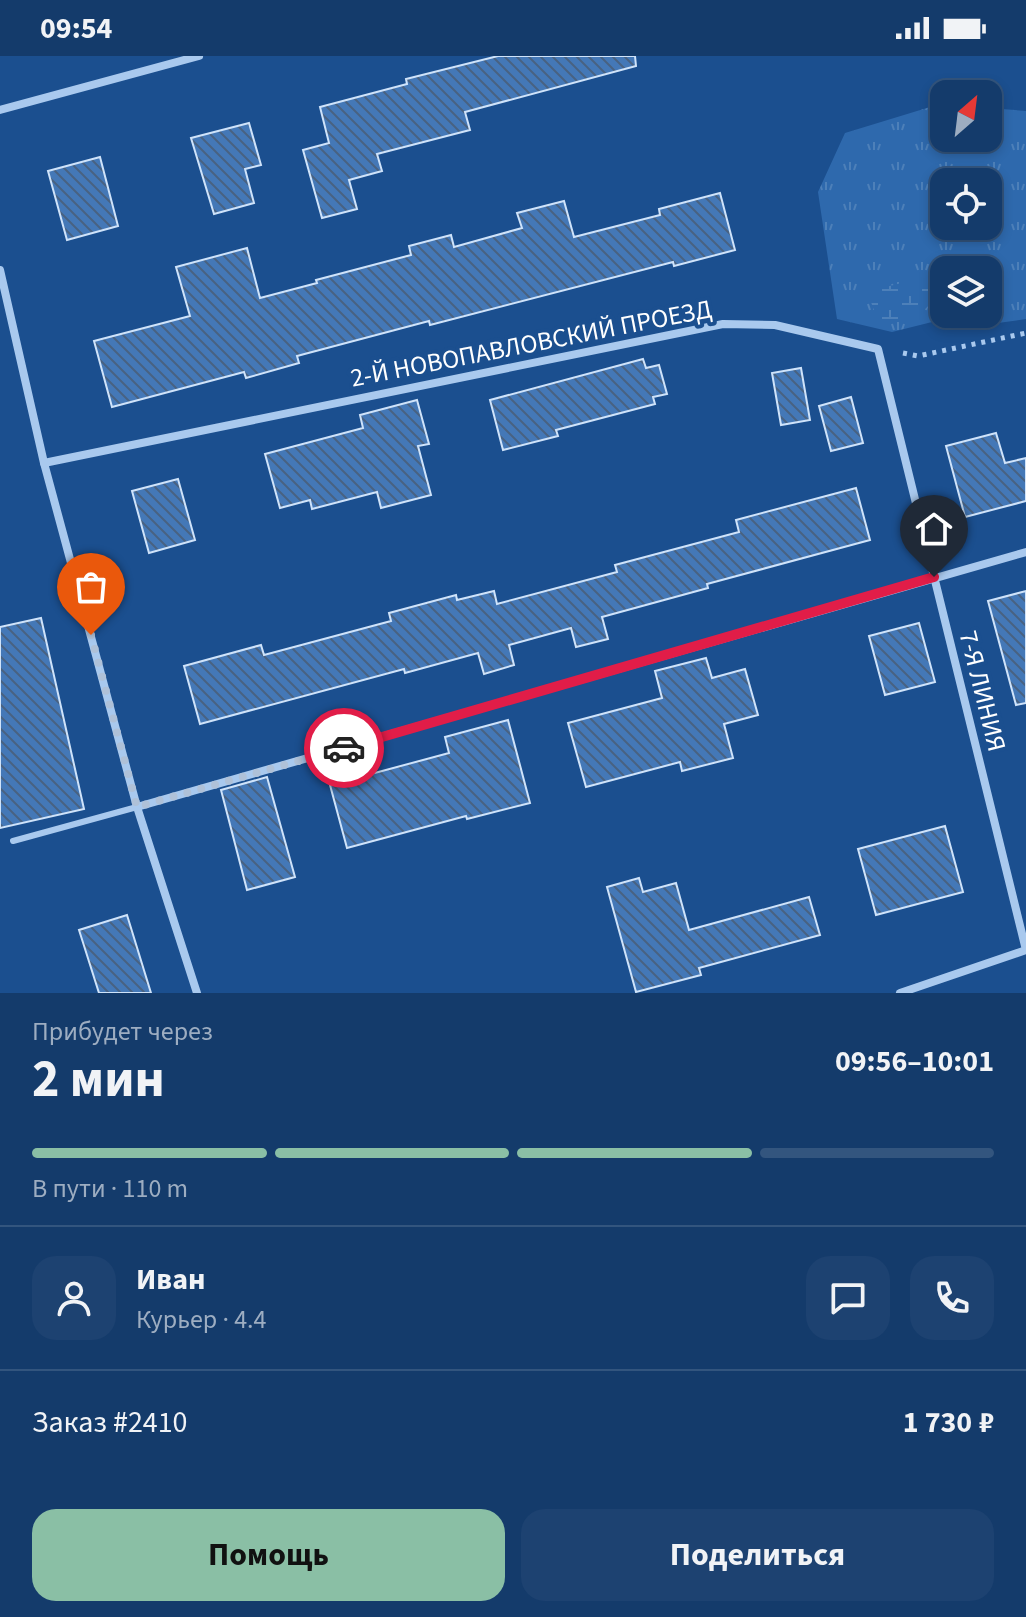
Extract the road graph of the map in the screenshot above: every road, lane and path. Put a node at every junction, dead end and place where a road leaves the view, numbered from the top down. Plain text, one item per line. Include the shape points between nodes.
1 (199, 56) edge
2 (0, 110) edge
3 (0, 270) edge
4 (1026, 333) edge
5 (878, 349) junction
6 (44, 463) junction
7 (1026, 552) edge
8 (934, 577) junction
9 (137, 807) junction
10 (13, 841) dead end
11 (1026, 950) edge
12 (197, 993) edge
13 (900, 993) edge

1 - 2 street
3 - 6 street
4 - 5 path via 918,356
5 - 6 street, 2-Й НОВОПАВЛОВСКИЙ ПРОЕЗД via 775,325 723,324
5 - 8 street, 7-Я ЛИНИЯ
6 - 9 street
7 - 8 street
8 - 9 street
8 - 11 street, 7-Я ЛИНИЯ
9 - 10 lane
9 - 12 street
11 - 13 street

